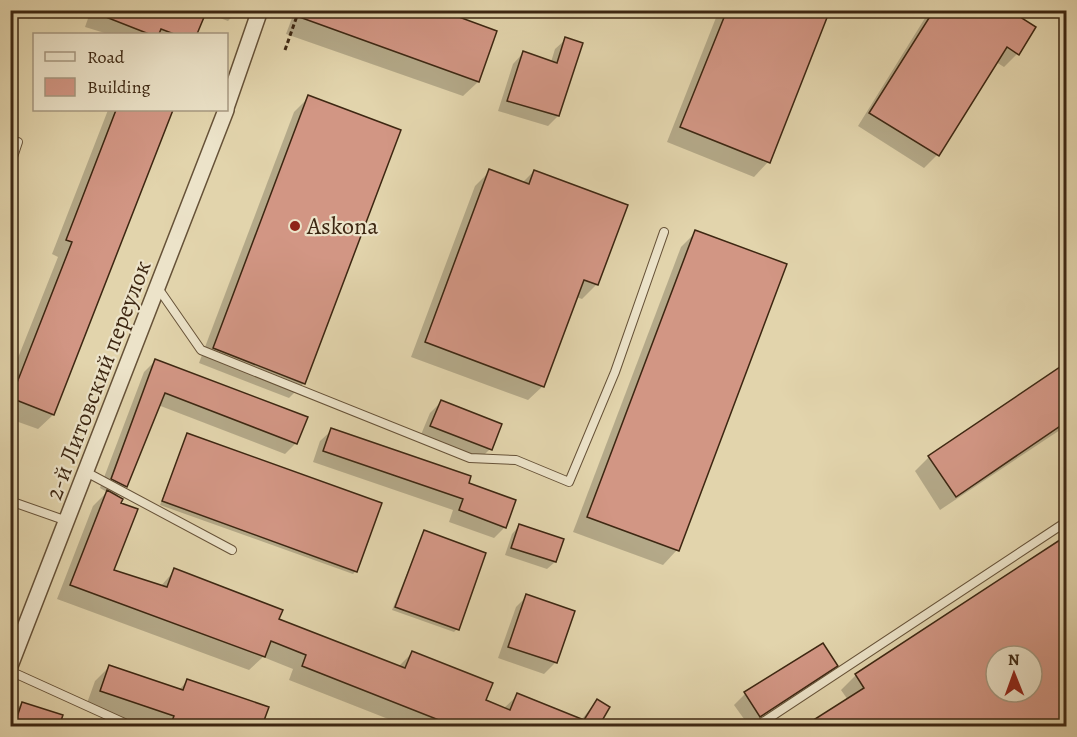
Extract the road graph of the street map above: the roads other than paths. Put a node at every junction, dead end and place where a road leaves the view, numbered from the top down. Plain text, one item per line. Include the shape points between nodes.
1 (260, 10) edge
2 (228, 103) edge
3 (225, 111) edge
4 (18, 142) dead end
5 (10, 166) edge
6 (664, 232) dead end
7 (158, 288) junction
8 (86, 472) junction
9 (10, 501) edge
10 (67, 521) junction
11 (1066, 522) edge
12 (232, 550) dead end
13 (10, 666) edge
14 (10, 671) edge
15 (131, 726) edge
16 (757, 726) edge

1 - 2 street, 2-й Литовский переулок
3 - 7 street, 2-й Литовский переулок
4 - 5 lane
6 - 7 lane via 615,372 569,482 516,460 470,458 201,350
7 - 8 street, 2-й Литовский переулок
8 - 10 street, 2-й Литовский переулок
8 - 12 lane
9 - 10 lane
10 - 13 street, 2-й Литовский переулок
11 - 16 lane
14 - 15 lane

